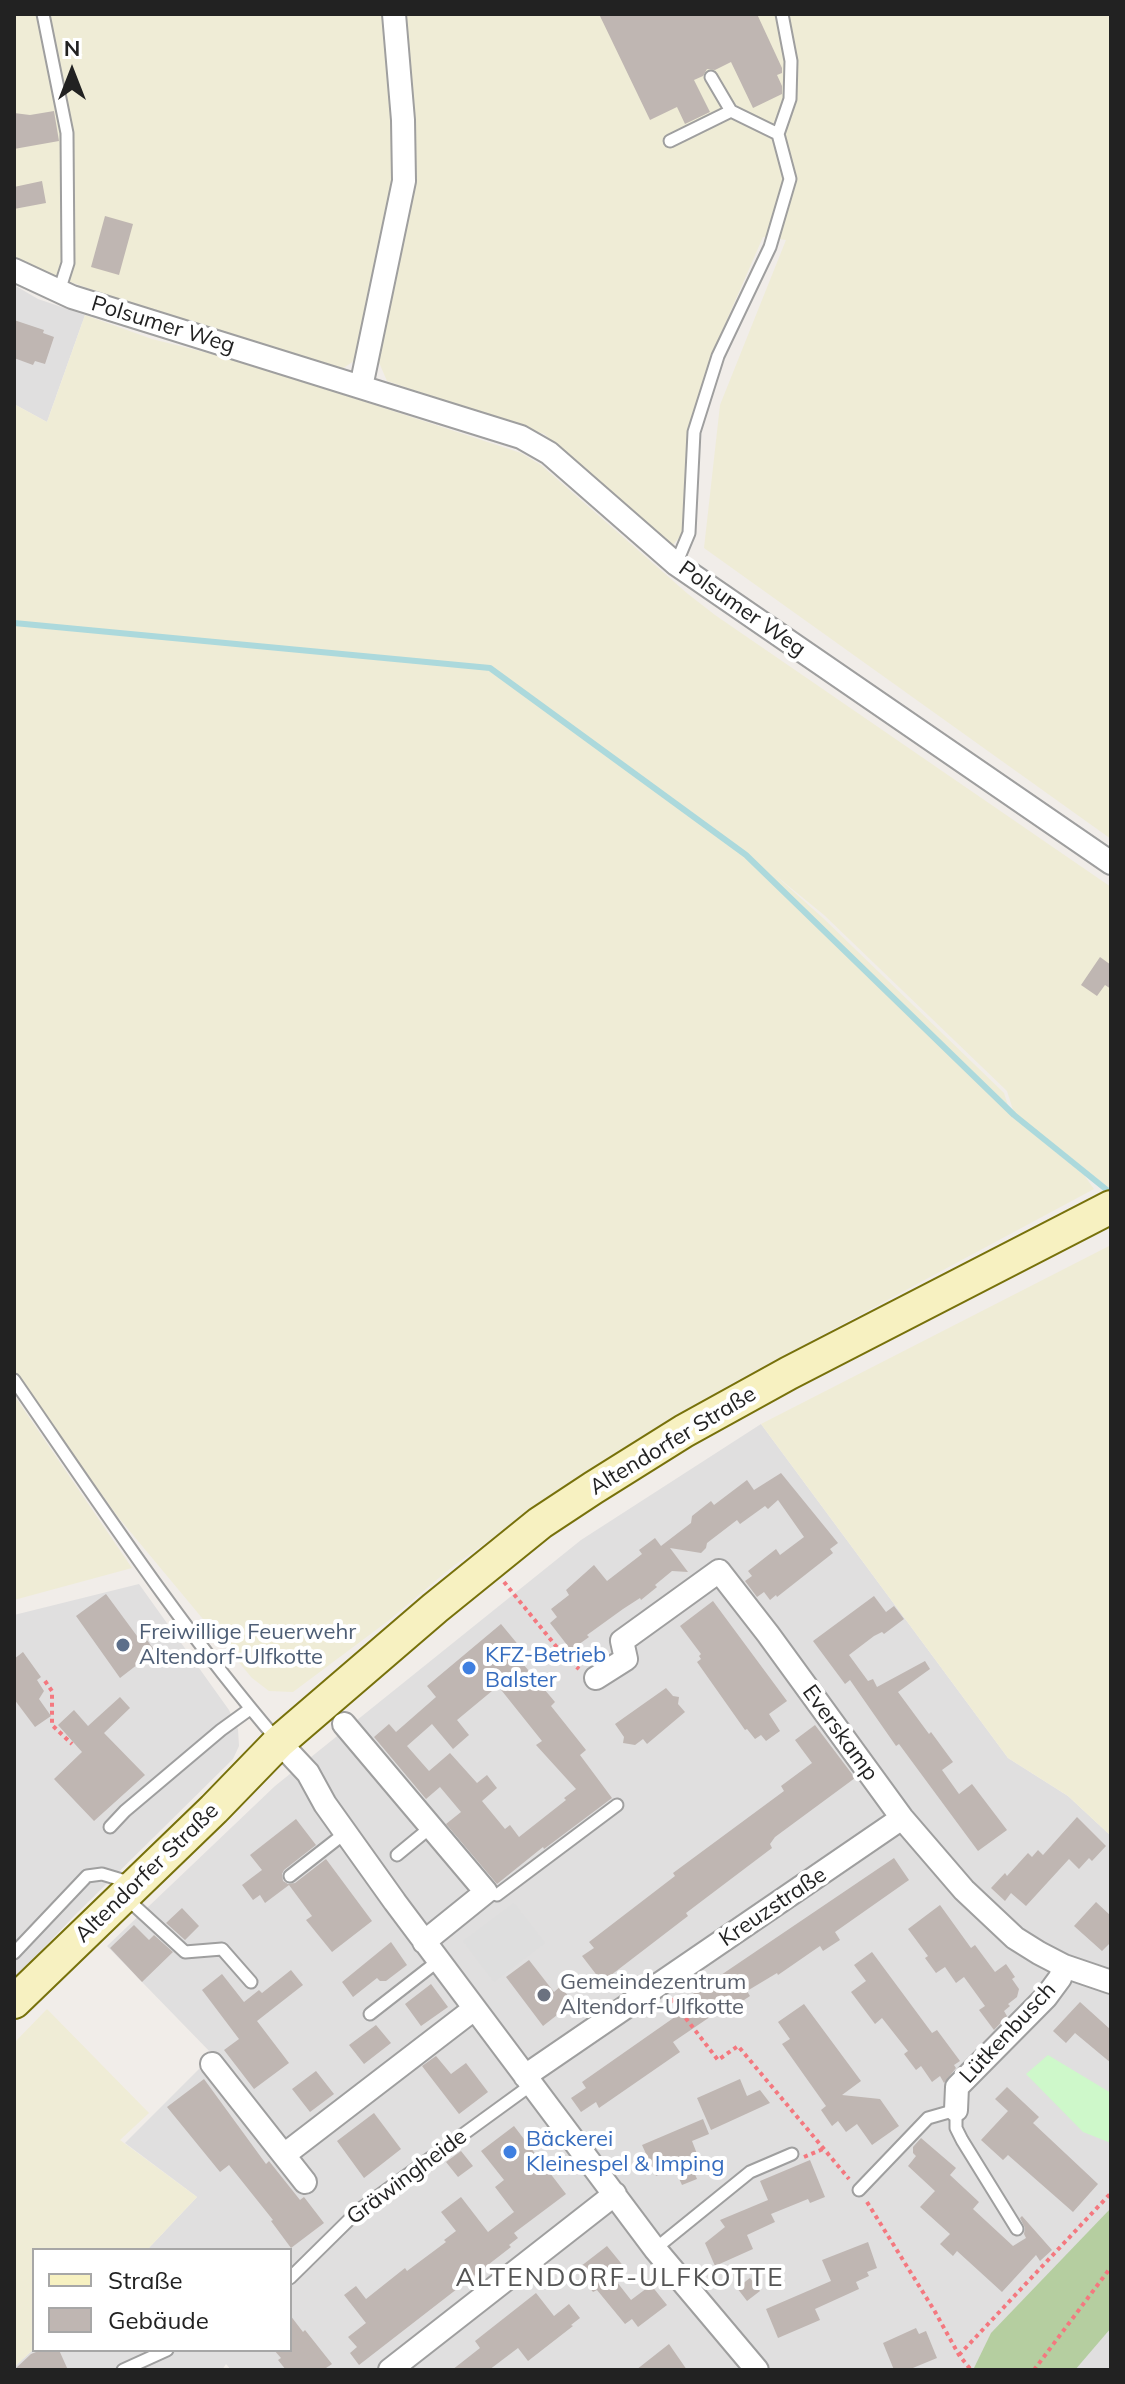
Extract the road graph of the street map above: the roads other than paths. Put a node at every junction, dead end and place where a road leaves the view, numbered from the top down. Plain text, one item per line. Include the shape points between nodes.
1 (43, 14) edge
2 (394, 14) edge
3 (782, 14) edge
4 (711, 77) dead end
5 (731, 111) junction
6 (778, 134) junction
7 (670, 141) dead end
8 (14, 270) edge
9 (59, 291) junction
10 (361, 387) junction
11 (676, 564) junction
12 (1111, 863) edge
13 (1111, 1207) edge
14 (14, 1380) edge
15 (596, 1678) road end
16 (250, 1709) junction
17 (344, 1724) dead end
18 (279, 1742) junction
19 (617, 1805) dead end
20 (902, 1818) junction
21 (110, 1827) dead end
22 (431, 1827) junction
23 (345, 1833) junction
24 (397, 1855) dead end
25 (290, 1876) dead end
26 (131, 1890) junction
27 (486, 1892) junction
28 (424, 1942) junction
29 (14, 1953) edge
30 (438, 1961) junction
31 (1064, 1966) junction
32 (251, 1982) dead end
33 (1111, 1982) edge
34 (14, 2002) edge
35 (474, 2009) junction
36 (370, 2014) dead end
37 (212, 2064) dead end
38 (528, 2080) junction
39 (956, 2110) junction
40 (792, 2154) dead end
41 (284, 2155) junction
42 (305, 2182) dead end
43 (859, 2190) road end
44 (615, 2194) junction
45 (1017, 2229) dead end
46 (655, 2249) junction
47 (292, 2276) edge
48 (163, 2352) edge
49 (123, 2370) edge
50 (390, 2370) edge
51 (757, 2370) edge

1 - 9 lane via 67,133 68,263
2 - 10 street via 404,181
3 - 6 lane via 791,61 790,99
4 - 5 lane
5 - 6 lane
5 - 7 lane
6 - 11 lane via 790,179 770,247 718,356 694,432 689,533
8 - 9 street, Polsumer Weg
9 - 10 street, Polsumer Weg
10 - 11 street, Polsumer Weg via 521,437 549,453
11 - 12 street, Polsumer Weg
13 - 18 street, Altendorfer Straße via 789,1373 593,1488 540,1523
14 - 16 lane
15 - 20 street, Everskamp via 626,1659 622,1641 719,1571
16 - 18 lane
16 - 21 lane
17 - 22 street
18 - 23 street via 308,1773
18 - 26 street, Altendorfer Straße
19 - 27 lane via 497,1895
20 - 31 street, Everskamp via 964,1890 1015,1938
20 - 38 street, Kreuzstraße
22 - 24 lane
22 - 27 street
23 - 25 lane
23 - 28 street
26 - 29 lane via 102,1874 87,1876
26 - 32 lane via 185,1952 222,1949
26 - 34 street, Altendorfer Straße
27 - 28 street
28 - 30 street
30 - 35 street
30 - 36 lane
31 - 33 street, Everskamp
31 - 39 street, Lütkenbusch via 1046,1997 957,2087
35 - 38 street
35 - 41 street
37 - 41 street
38 - 44 street
38 - 47 lane, Gräwingheide via 359,2210
39 - 43 lane via 928,2118
39 - 45 lane, Lütkenbusch via 962,2140
40 - 46 lane via 750,2172
41 - 42 street
44 - 46 street
44 - 50 street
46 - 51 street
48 - 49 lane

